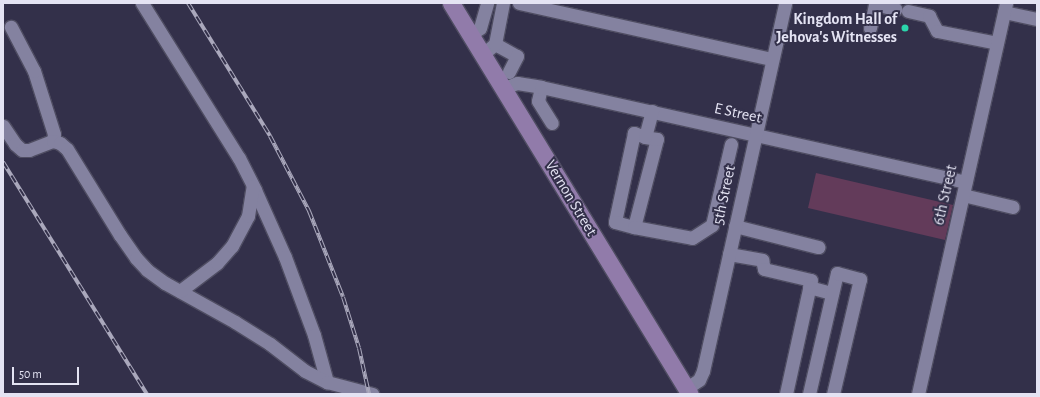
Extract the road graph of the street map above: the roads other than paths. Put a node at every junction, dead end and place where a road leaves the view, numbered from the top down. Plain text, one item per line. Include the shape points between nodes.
1 (142, 3) edge
2 (451, 3) edge
3 (487, 3) edge
4 (503, 3) edge
5 (518, 3) edge
6 (785, 3) edge
7 (875, 4) edge
8 (1005, 8) edge
9 (1037, 19) edge
10 (11, 27) dead end
11 (870, 28) dead end
12 (471, 35) junction
13 (997, 43) junction
14 (489, 49) junction
15 (772, 59) junction
16 (506, 80) junction
17 (540, 87) junction
18 (652, 111) junction
19 (552, 123) dead end
20 (3, 126) edge
21 (755, 134) junction
22 (645, 136) junction
23 (53, 141) junction
24 (731, 144) dead end
25 (966, 182) junction
26 (253, 186) junction
27 (963, 195) junction
28 (1013, 207) dead end
29 (735, 226) junction
30 (634, 227) junction
31 (818, 247) dead end
32 (729, 254) junction
33 (809, 287) junction
34 (180, 291) junction
35 (832, 293) junction
36 (327, 382) junction
37 (689, 391) edge
38 (372, 394) edge
39 (786, 394) edge
40 (809, 394) edge
41 (833, 394) edge
42 (918, 394) edge

1 - 26 street via 239,158
2 - 12 main road, Vernon Street
3 - 12 street via 480,28
4 - 14 street
5 - 15 street
6 - 15 street, 5th Street
7 - 11 street
7 - 13 street via 929,16 937,31
8 - 9 street
8 - 13 street, 6th Street
10 - 23 street via 34,72 54,134
12 - 14 main road, Vernon Street
13 - 25 street, 6th Street
14 - 16 main road, Vernon Street
14 - 16 street via 517,56
15 - 21 street, 5th Street
16 - 17 street, E Street
16 - 37 main road, Vernon Street
17 - 18 street, E Street
17 - 19 street via 538,101
18 - 21 street, E Street
18 - 22 street
20 - 23 street via 22,150
21 - 25 street, E Street
21 - 29 street, 5th Street
22 - 30 street via 657,139
22 - 30 street via 634,133 615,222
23 - 34 street via 67,149 136,258 147,270
24 - 30 street via 712,225 692,238
25 - 27 street, 6th Street
26 - 34 street via 248,216 232,246 217,263
26 - 36 street via 285,257 314,335
27 - 28 street
27 - 42 street, 6th Street
29 - 31 street
29 - 32 street, 5th Street
32 - 33 street via 762,260 764,269 811,280
32 - 37 street, 5th Street via 703,371
33 - 35 street
33 - 39 street
34 - 36 street via 235,322 270,344 305,371
35 - 40 street
35 - 41 street via 837,273 860,279
36 - 38 street

